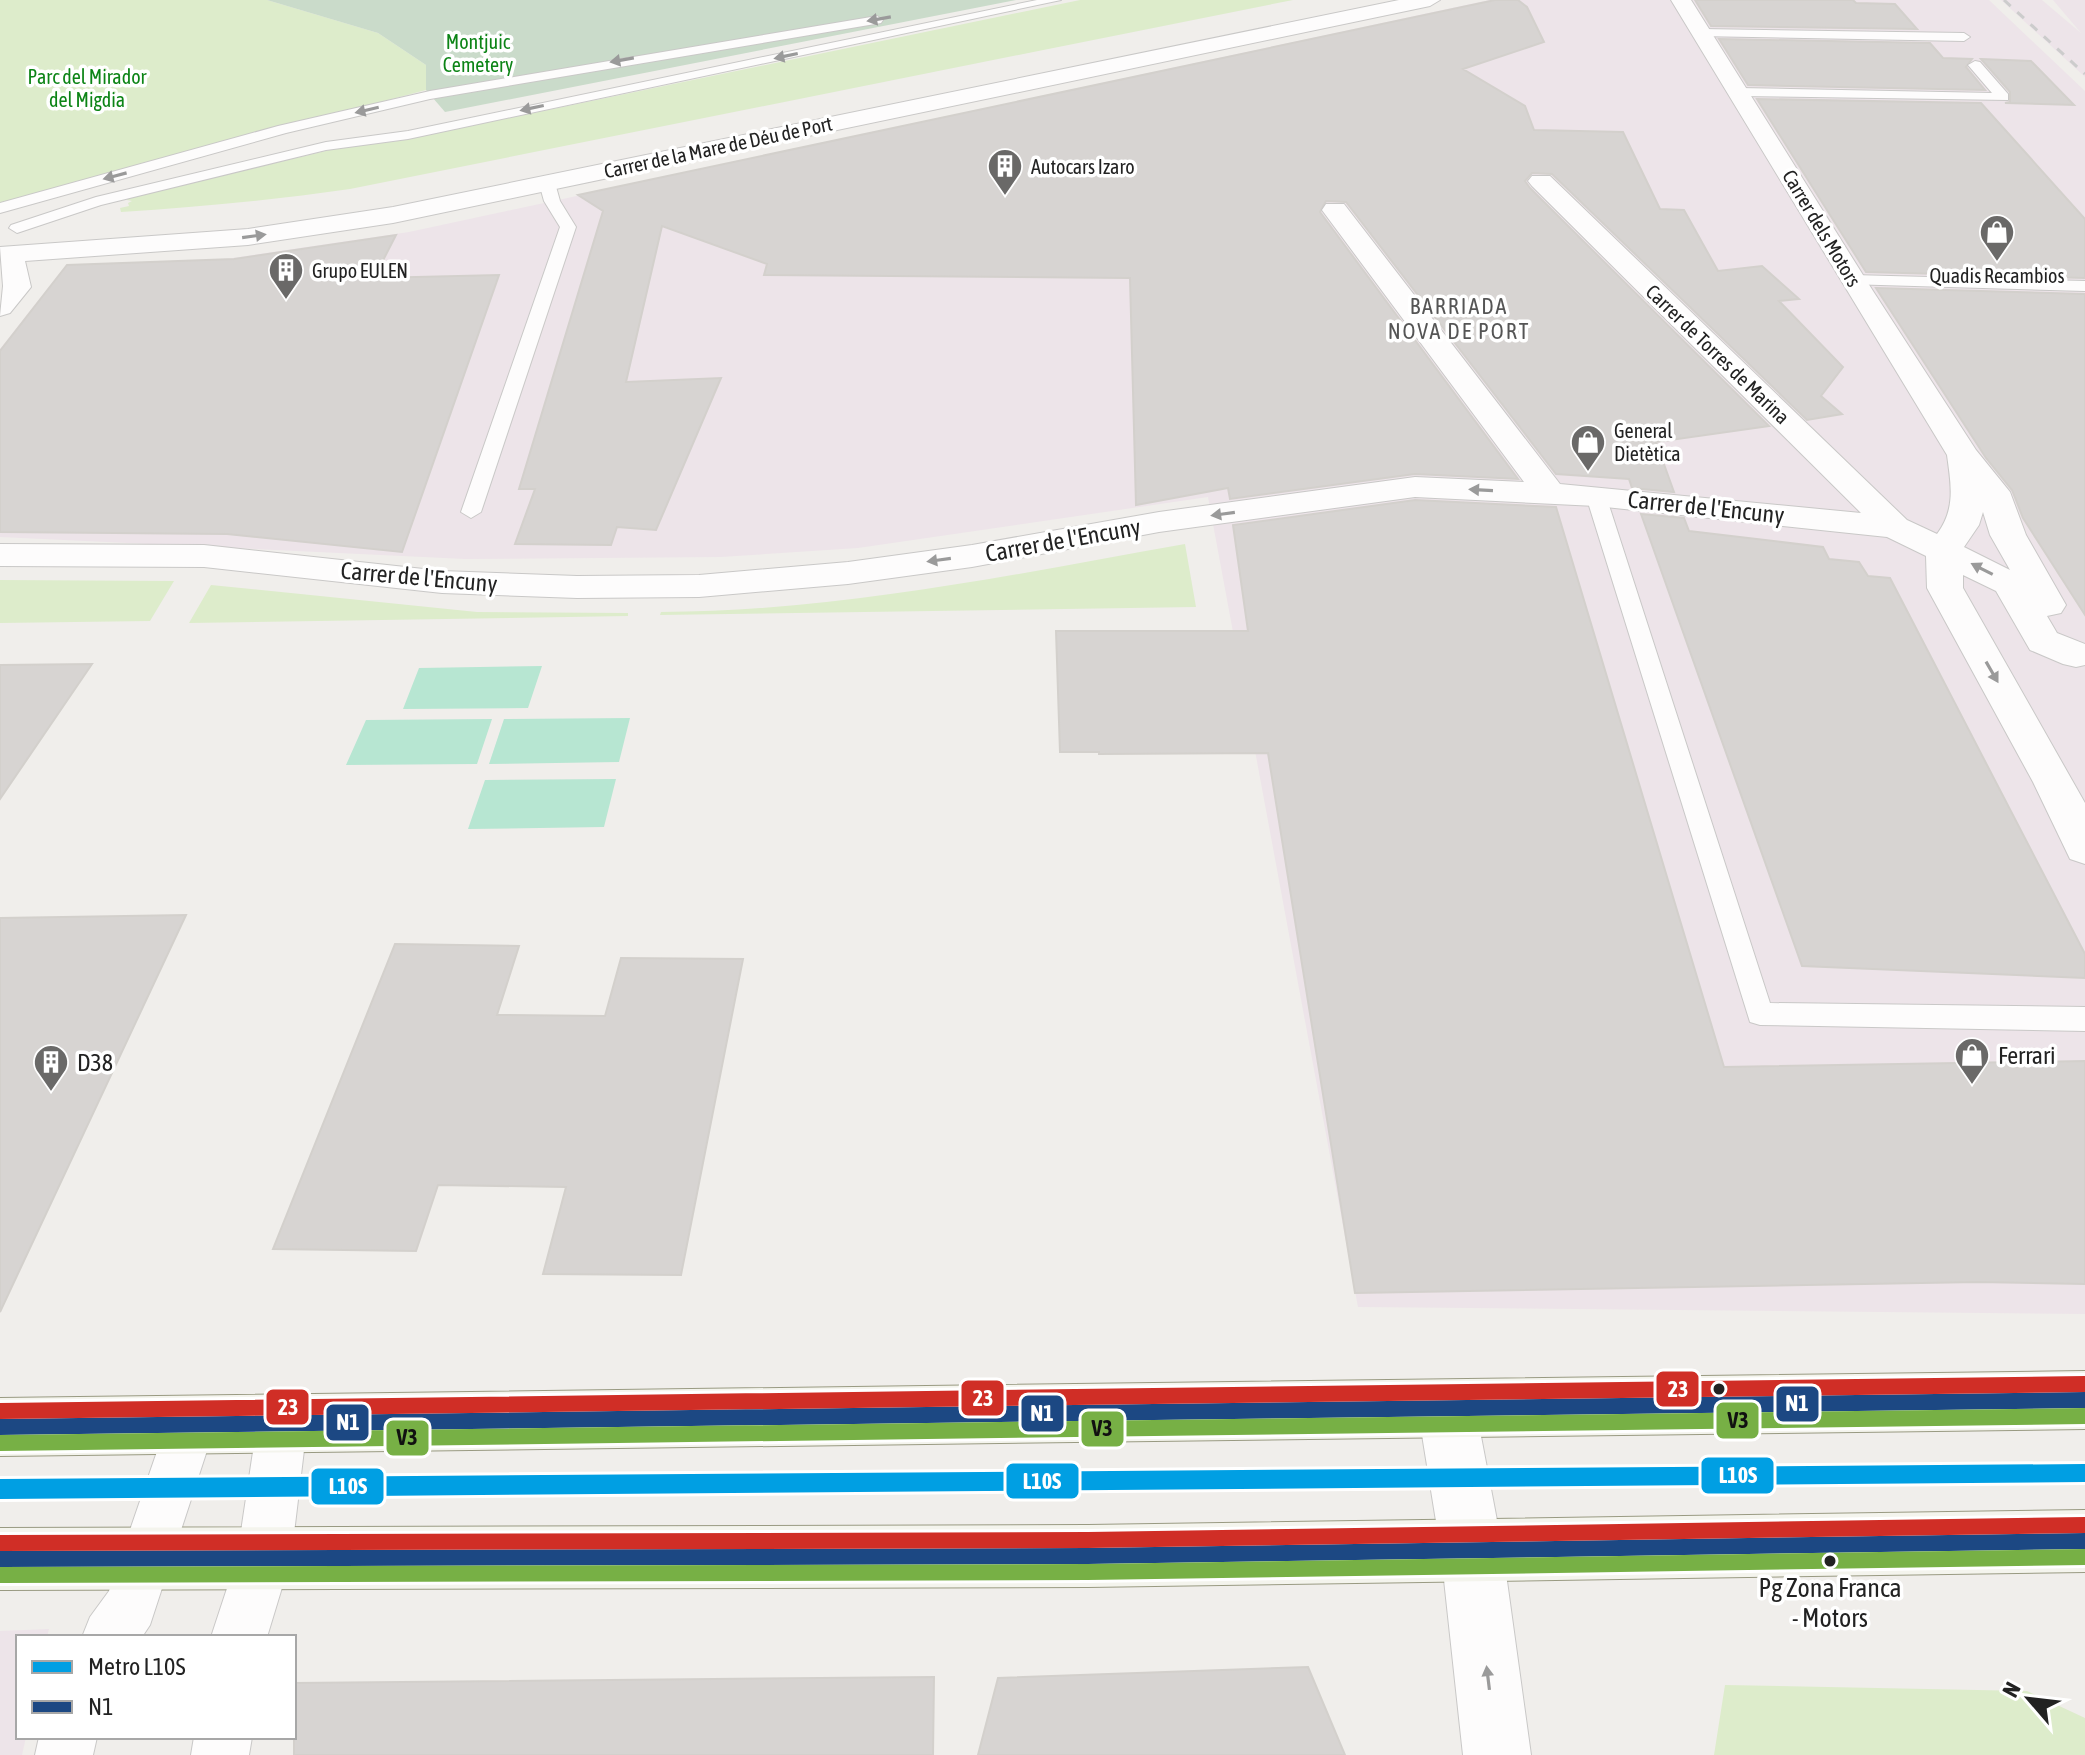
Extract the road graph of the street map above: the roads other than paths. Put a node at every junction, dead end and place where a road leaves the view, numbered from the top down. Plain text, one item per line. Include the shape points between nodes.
1 (983, 0) edge
2 (1055, 0) edge
3 (1350, 0) edge
4 (1430, 0) edge
5 (1681, 0) edge
6 (952, 6) dead end
7 (891, 17) dead end
8 (1702, 33) junction
9 (1964, 37) dead end
10 (1975, 65) dead end
11 (1739, 92) junction
12 (1541, 181) dead end
13 (547, 183) junction
14 (1335, 210) dead end
15 (5, 235) edge
16 (1852, 280) junction
17 (2085, 286) edge
18 (0, 307) edge
19 (1963, 455) junction
20 (1550, 494) junction
21 (1596, 496) junction
22 (471, 512) dead end
23 (1895, 527) junction
24 (1944, 550) junction
25 (0, 555) edge
26 (2081, 663) edge
27 (2085, 848) edge
28 (2085, 1019) edge
29 (2085, 1400) edge
30 (1447, 1410) junction
31 (282, 1425) junction
32 (190, 1426) junction
33 (0, 1427) edge
34 (2085, 1541) edge
35 (1472, 1552) junction
36 (147, 1558) junction
37 (264, 1558) junction
38 (0, 1559) edge
39 (111, 1635) edge
40 (240, 1635) edge
41 (1497, 1755) edge

1 - 6 lane
2 -> 15 lane via 408,135 326,146 96,202
3 - 15 street, Carrer de la Mare de Déu de Port via 364,202 136,232
4 - 13 street, Carrer de la Mare de Déu de Port
5 - 8 street, Carrer dels Motors
7 -> 15 lane via 430,95 283,129
8 - 9 lane
8 - 11 street, Carrer dels Motors
10 - 11 lane via 2003,97
11 - 16 street, Carrer dels Motors
12 - 23 street, Carrer de Torres de Marina
15 -> 13 street, Carrer de la Mare de Déu de Port via 248,237 393,215
13 - 22 lane via 568,227
14 - 20 street
15 - 18 street via 17,287
16 - 17 lane
16 - 19 street, Carrer dels Motors
19 - 24 street, Carrer dels Motors via 1970,495 1962,525
19 - 26 street, Carrer dels Motors via 1993,492 2008,535
20 - 21 street, Carrer de l'Encuny
20 -> 25 street, Carrer de l'Encuny via 1415,487 848,573 699,586 442,582 204,556
21 - 23 street, Carrer de l'Encuny
21 - 28 lane via 1760,1014
23 - 24 street, Carrer de l'Encuny
26 -> 24 street, Carrer de l'Encuny via 2043,641 2010,584
24 -> 27 street via 1945,588
29 - 30 main road
30 - 31 main road
30 - 35 street
31 - 32 main road
31 - 37 street
32 - 33 main road
32 - 36 street
34 - 35 main road
35 - 37 main road
41 -> 35 street
36 - 37 main road
36 - 38 main road
36 - 39 street via 131,1606
37 - 40 street

